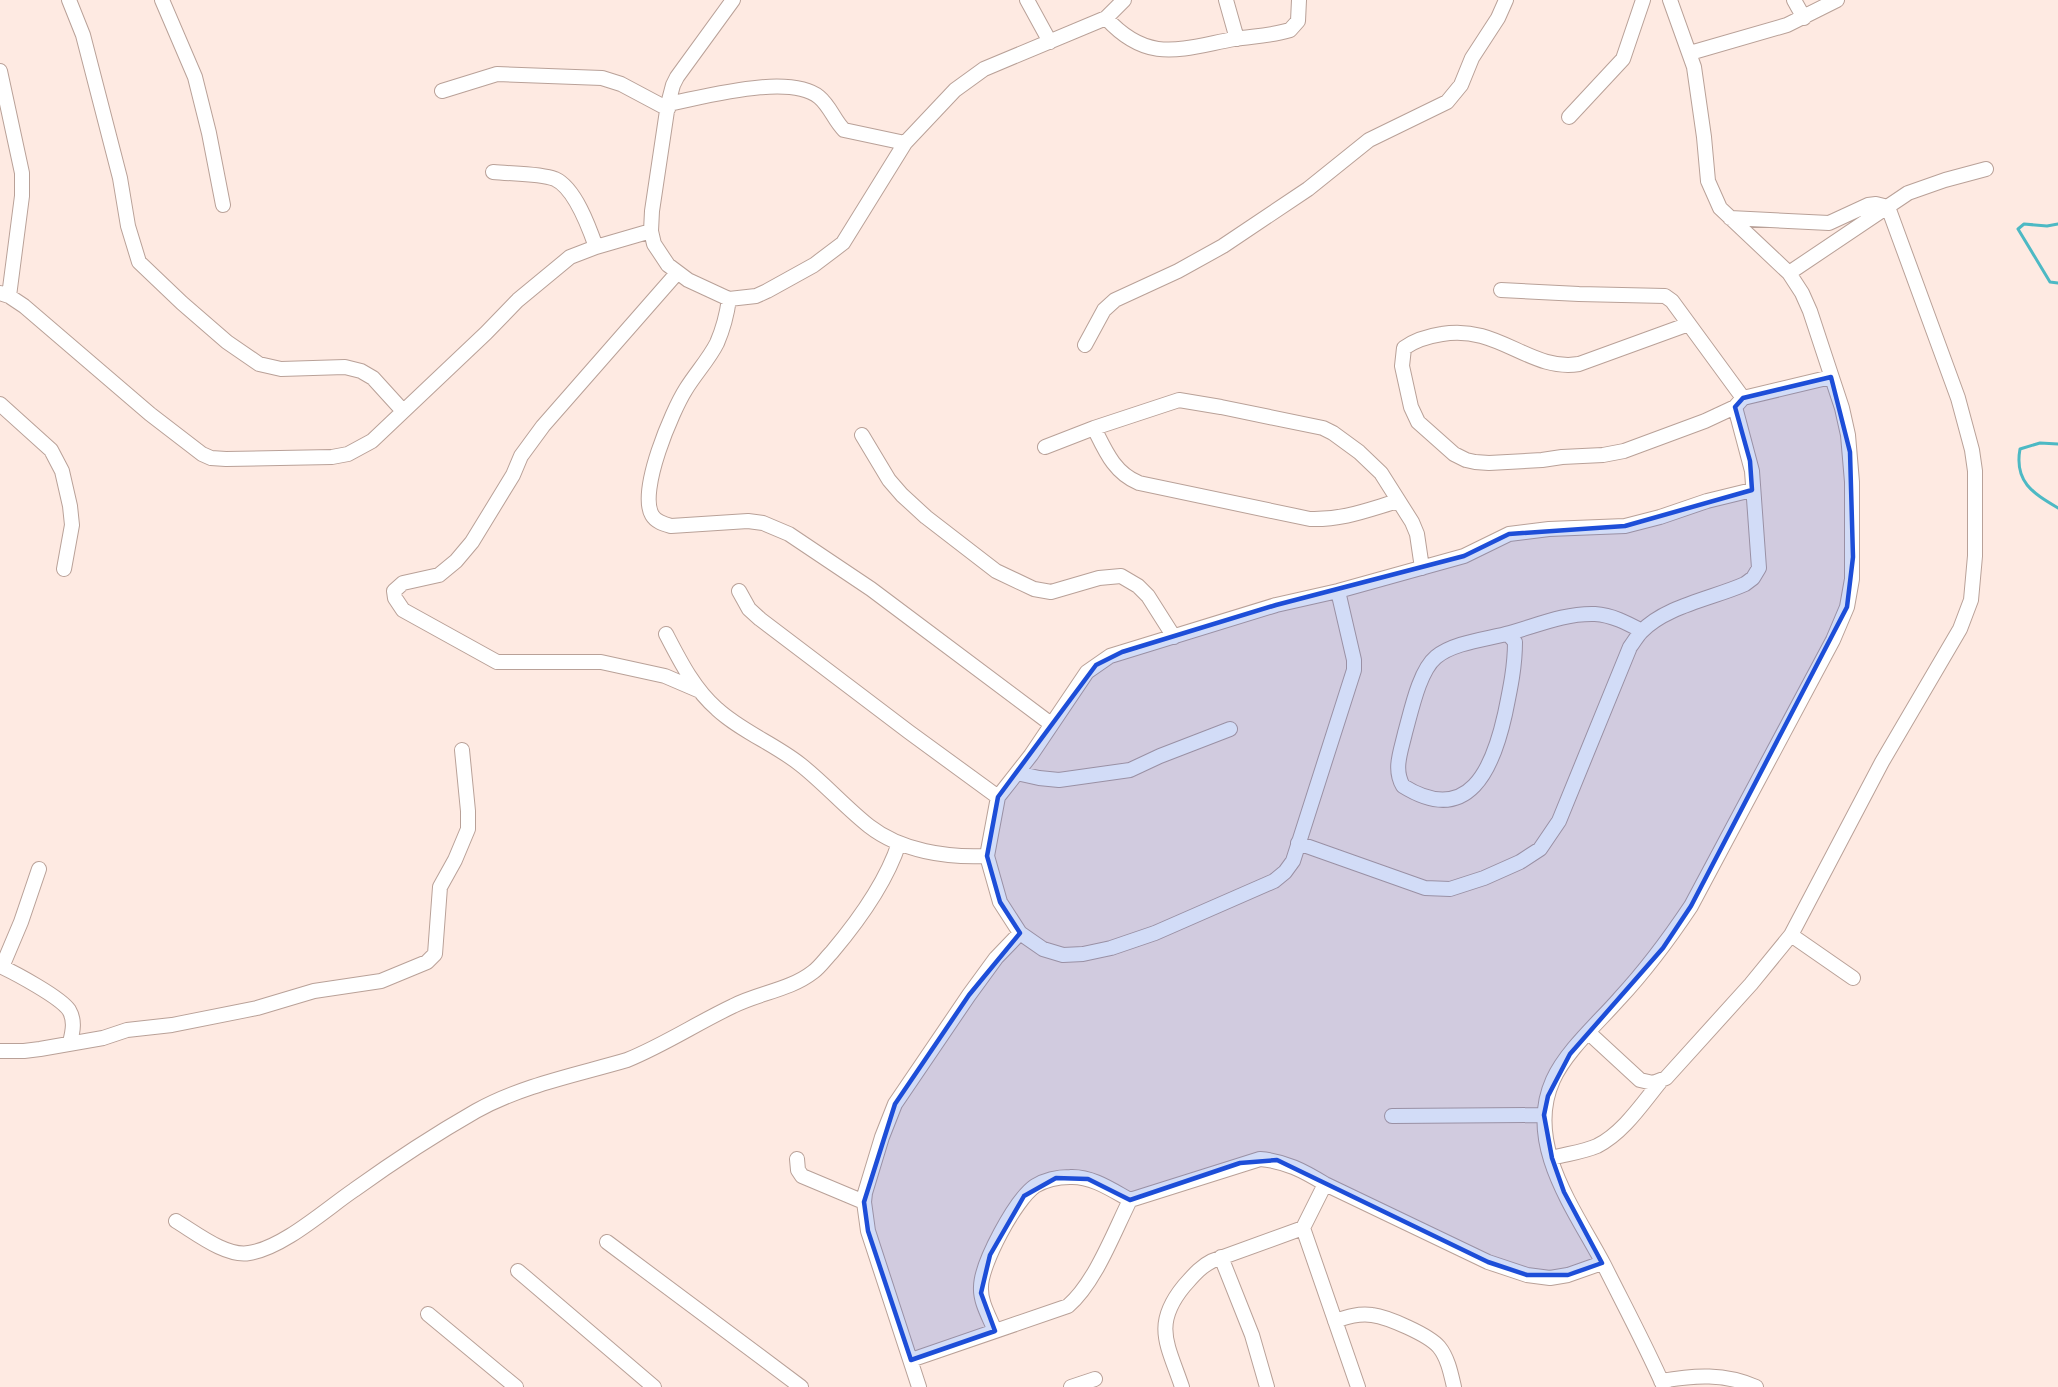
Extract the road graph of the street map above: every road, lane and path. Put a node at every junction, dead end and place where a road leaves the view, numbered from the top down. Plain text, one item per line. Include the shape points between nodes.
1 (69, 0) edge
2 (162, 0) edge
3 (730, 0) edge
4 (1027, 0) edge
5 (1124, 0) edge
6 (1226, 0) edge
7 (1299, 0) edge
8 (1506, 0) edge
9 (1643, 0) edge
10 (1670, 0) edge
11 (1794, 0) edge
12 (1838, 0) edge
13 (1106, 18) junction
14 (1804, 18) junction
15 (1237, 39) junction
16 (1050, 42) junction
17 (1690, 53) junction
18 (0, 70) edge
19 (442, 91) dead end
20 (668, 106) junction
21 (1569, 117) dead end
22 (905, 143) junction
23 (1986, 169) dead end
24 (493, 172) dead end
25 (224, 205) dead end
26 (1888, 207) junction
27 (1730, 218) junction
28 (651, 231) junction
29 (596, 247) junction
30 (677, 273) junction
31 (1789, 273) junction
32 (1501, 290) dead end
33 (5, 295) edge
34 (729, 299) junction
35 (1689, 324) junction
36 (1085, 345) dead end
37 (1831, 377) junction
38 (1739, 402) junction
39 (0, 404) edge
40 (403, 411) junction
41 (1094, 428) junction
42 (862, 435) dead end
43 (1045, 447) dead end
44 (1752, 490) junction
45 (1398, 501) junction
46 (1422, 568) junction
47 (64, 569) dead end
48 (739, 591) dead end
49 (1338, 591) junction
50 (1642, 631) junction
51 (666, 634) dead end
52 (1508, 634) junction
53 (1174, 637) junction
54 (700, 691) junction
55 (1051, 724) junction
56 (1230, 729) dead end
57 (462, 750) dead end
58 (1017, 773) junction
59 (998, 796) junction
60 (899, 843) junction
61 (1299, 843) junction
62 (987, 856) junction
63 (39, 869) dead end
64 (1020, 933) junction
65 (1791, 935) junction
66 (1, 967) edge
67 (1853, 978) dead end
68 (1589, 1033) junction
69 (70, 1042) junction
70 (0, 1051) edge
71 (1660, 1082) junction
72 (1544, 1115) junction
73 (1392, 1116) dead end
74 (1552, 1158) junction
75 (797, 1159) dead end
76 (1325, 1184) junction
77 (1130, 1200) junction
78 (864, 1202) junction
79 (176, 1221) dead end
80 (1303, 1228) junction
81 (607, 1242) dead end
82 (1221, 1257) junction
83 (1602, 1263) junction
84 (518, 1271) dead end
85 (428, 1314) dead end
86 (1335, 1321) junction
87 (995, 1331) junction
88 (911, 1360) junction
89 (1095, 1379) dead end
90 (1663, 1384) edge
91 (516, 1387) edge
92 (653, 1387) edge
93 (801, 1387) edge
94 (919, 1387) edge
95 (1071, 1387) edge
96 (1182, 1387) edge
97 (1267, 1387) edge
98 (1358, 1387) edge
99 (1454, 1387) edge
100 (1756, 1387) edge

1 - 40 street via 83,35 120,178 130,236 140,262 227,342 259,364 281,369 345,366 361,371 373,378
2 - 25 street via 195,77
3 - 20 street via 677,77
4 - 16 street
5 - 13 street
6 - 15 street
7 - 15 street via 1298,21 1290,30
8 - 36 street via 1448,102 1369,140 1308,189 1223,246 1115,300 1104,310
9 - 21 street via 1623,58
10 - 17 street
11 - 14 street
12 - 14 street
13 - 15 street via 1121,34 1147,48 1179,50
13 - 16 street
14 - 17 street
16 - 22 street via 971,78
17 - 27 street via 1708,181 1720,208
18 - 33 street via 22,173 22,196
19 - 20 street via 497,74 602,78
20 - 22 street via 784,85 817,95 844,130
20 - 28 street
22 - 34 street via 837,249 768,291
23 - 26 street via 1920,188
24 - 29 street via 548,177 562,183 579,206
26 - 27 street via 1868,205 1829,222
26 - 31 street
26 - 65 street via 1969,436 1975,471 1971,600 1960,629 1882,762
27 - 31 street
28 - 29 street
28 - 30 street via 659,253
29 - 40 street via 553,269
30 - 34 street
30 - 54 street via 543,426 472,542 456,561 439,575 403,583 394,591 403,610 497,662 601,662 665,676
31 - 37 street via 1810,312
32 - 35 street via 1665,296
33 - 40 street via 24,306 195,450 212,458 341,456 366,446
34 - 55 street via 716,344 666,428 653,467 649,505 653,516 671,526 748,521 789,534 871,589
35 - 38 street
35 - 38 street via 1566,366 1536,358 1490,337 1452,332 1435,335 1404,348 1402,366 1411,407 1418,422 1454,454 1490,463 1624,451 1705,421
37 - 38 street
37 - 68 street via 1842,408 1850,452 1853,557 1847,607 1691,906 1663,948
38 - 44 street
39 - 47 street via 51,450 62,471 72,525
41 - 43 street
41 - 45 street via 1108,457 1139,483 1311,519 1341,518
41 - 45 street via 1179,400 1300,423 1333,433 1359,452 1381,473
42 - 53 street via 902,495 996,571 1034,589 1051,592 1121,576 1148,596
44 - 46 street via 1631,525 1509,534 1464,556
44 - 50 street via 1759,562 1756,573 1745,584 1675,611
45 - 46 street via 1417,534
46 - 49 street
48 - 59 street via 759,619
49 - 53 street via 1276,605
49 - 61 street via 1354,670
50 - 52 street via 1611,617 1578,614
50 - 61 street via 1630,647 1559,821 1540,849 1520,862 1450,889 1425,888
51 - 54 street
52 - 52 street via 1447,651 1433,660 1415,699 1399,760 1399,777 1404,786 1424,796 1445,799 1466,793 1484,775 1498,745 1514,672 1515,642
53 - 55 street via 1096,664
54 - 60 street via 731,720 801,765 870,827
55 - 58 street
56 - 58 street via 1130,770 1059,780
57 - 69 street via 468,829 440,887 435,954 430,960 381,981 314,991 257,1008
58 - 59 street
59 - 62 street
60 - 62 street via 950,856
60 - 79 street via 883,879 848,933 813,972 788,986 732,1006 627,1060 507,1095 355,1188 294,1233 261,1250 236,1254
61 - 64 street via 1289,867 1274,881 1111,948 1063,955 1043,949
62 - 64 street via 1000,902
63 - 66 street
64 - 78 street via 996,958 895,1104 871,1168
65 - 67 street
65 - 71 street via 1682,1062
66 - 69 street via 68,1009 73,1024
68 - 71 street via 1640,1080
68 - 72 street via 1554,1079
69 - 70 street via 24,1052
71 - 74 street via 1605,1141
72 - 73 street
72 - 74 street
74 - 83 street via 1564,1192
75 - 78 street via 802,1176
76 - 77 street via 1277,1160 1260,1159
76 - 80 street
76 - 83 street via 1488,1262 1527,1275 1550,1278
77 - 87 street via 1092,1275 1073,1302 1061,1310
77 - 87 street via 1078,1177 1056,1178 1024,1196 981,1278 981,1293
78 - 88 street via 868,1231
80 - 82 street
80 - 86 street
81 - 93 street
82 - 96 street via 1203,1265 1194,1275 1180,1291 1164,1322
82 - 97 street via 1252,1335
83 - 90 street
84 - 92 street
85 - 91 street
86 - 98 street
86 - 99 street via 1355,1314 1383,1317 1433,1341 1445,1357
87 - 88 street
88 - 94 street
89 - 95 street
90 - 100 street via 1705,1376 1729,1378

